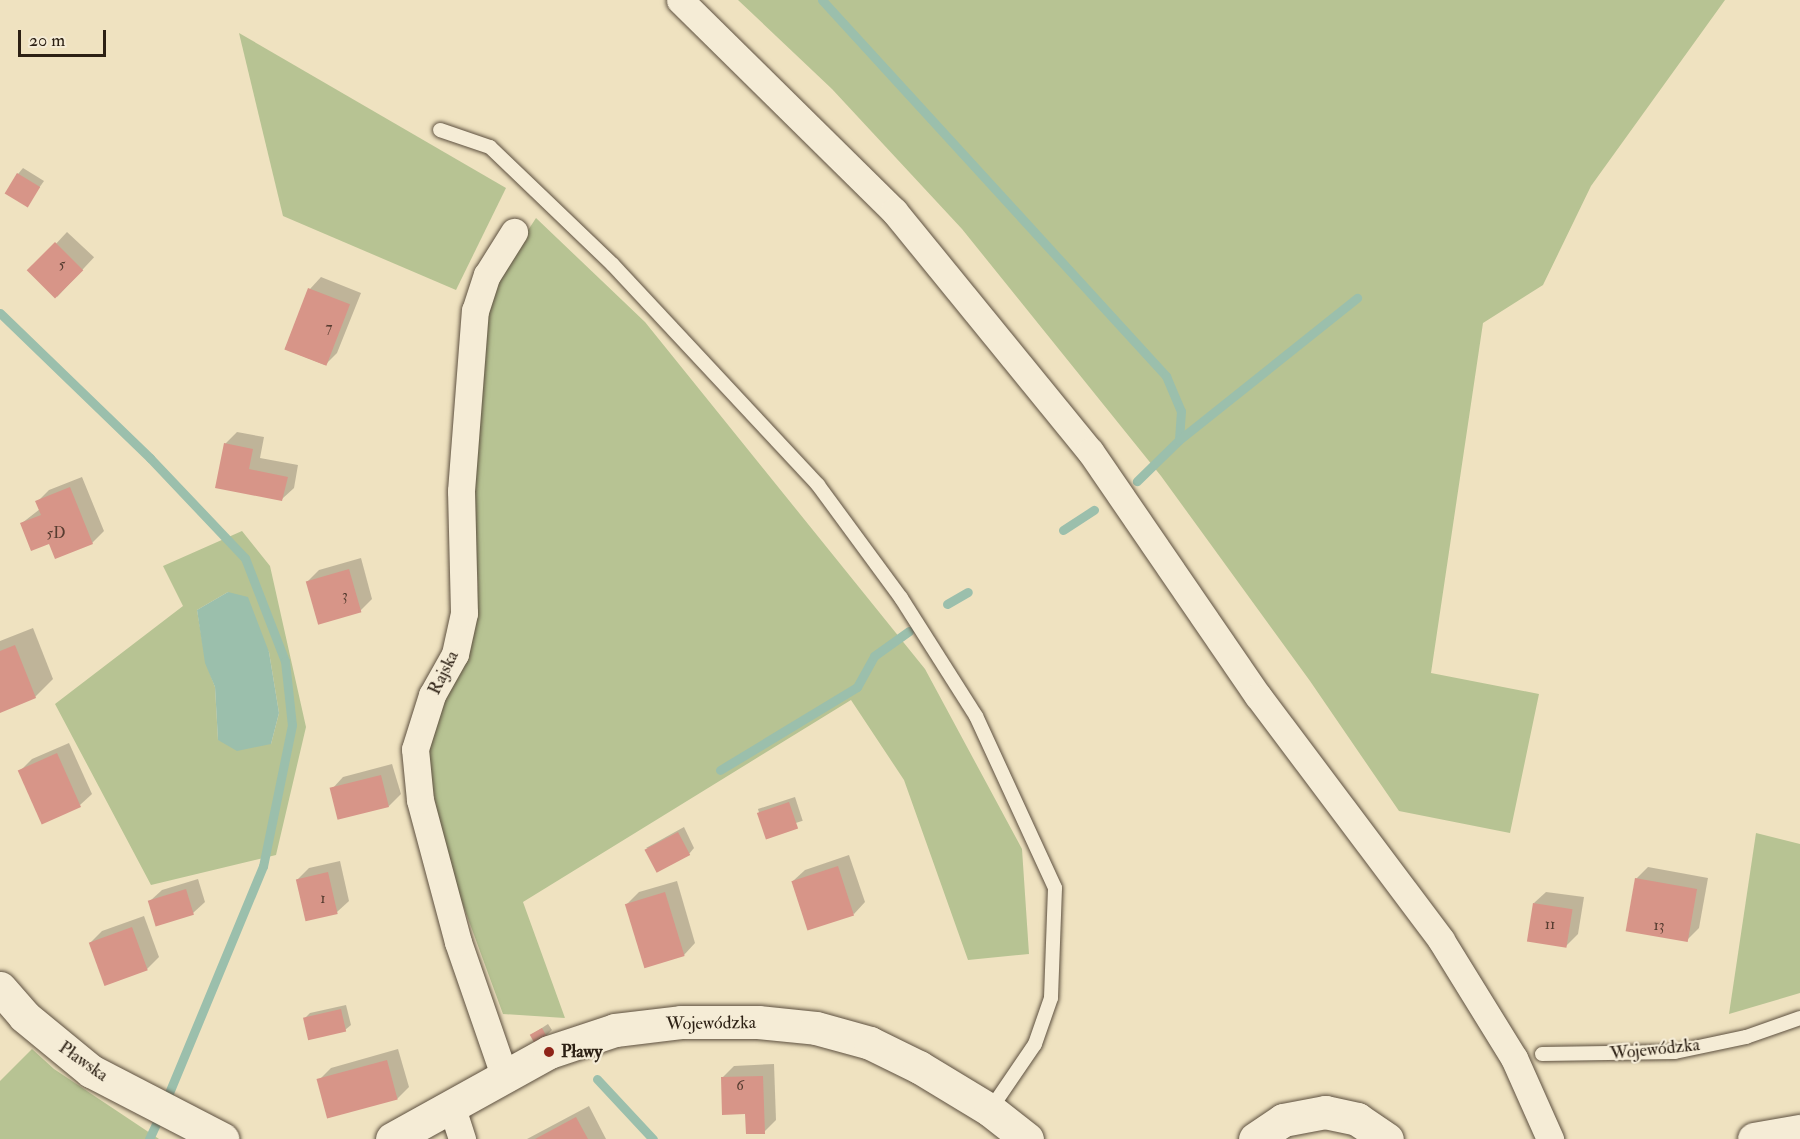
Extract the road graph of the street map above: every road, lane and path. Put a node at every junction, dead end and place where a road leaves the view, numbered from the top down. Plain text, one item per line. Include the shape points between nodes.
1 (680, 0) edge
2 (440, 130) dead end
3 (514, 232) dead end
4 (0, 988) edge
5 (1800, 1018) edge
6 (1542, 1054) dead end
7 (504, 1075) junction
8 (452, 1108) junction
9 (990, 1110) junction
10 (1800, 1131) edge
11 (222, 1139) edge
12 (392, 1139) edge
13 (462, 1139) edge
14 (1027, 1139) edge
15 (1255, 1139) edge
16 (1387, 1139) edge
17 (1550, 1139) edge
18 (1754, 1139) edge

1 - 17 street via 894,211 1090,451 1258,696 1425,916 1515,1058
2 - 9 lane via 490,147 613,265 818,485 901,598 976,716 1055,888 1051,998 1035,1044
3 - 7 street, Rajska via 487,275 475,311 460,491 464,613 455,654 432,696 415,749 420,800 458,942
4 - 11 street, Pławska via 24,1016 91,1071
5 - 6 lane, Wojewódzka via 1746,1037 1675,1052
7 - 8 street, Wojewódzka
7 - 9 street, Wojewódzka via 549,1052 615,1030 681,1022 758,1022 816,1028 870,1043
8 - 12 street, Wojewódzka
8 - 13 street
9 - 14 street, Wojewódzka
10 - 18 street
15 - 16 street via 1283,1120 1325,1113 1357,1119

